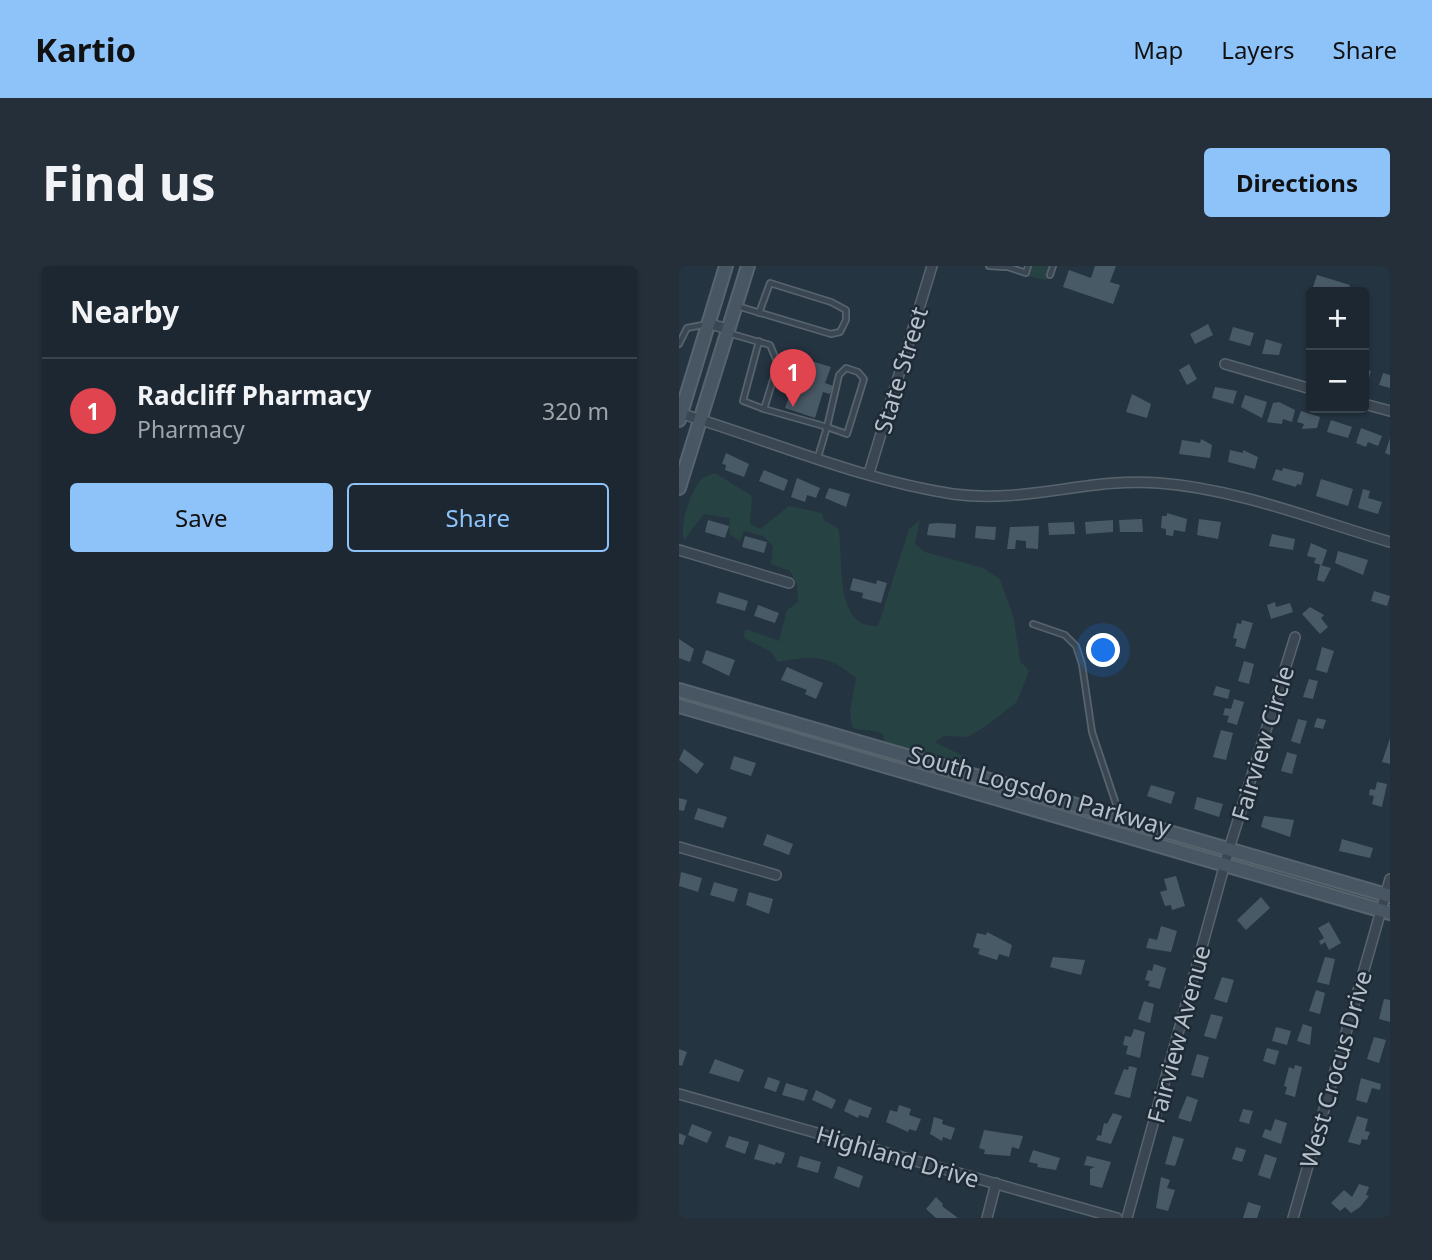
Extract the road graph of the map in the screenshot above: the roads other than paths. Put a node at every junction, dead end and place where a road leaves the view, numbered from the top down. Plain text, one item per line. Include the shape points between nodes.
1 (726, 266) edge
2 (748, 266) edge
3 (932, 266) edge
4 (989, 266) edge
5 (1005, 266) edge
6 (1028, 266) edge
7 (1053, 266) edge
8 (1050, 275) dead end
9 (736, 306) junction
10 (759, 313) junction
11 (709, 324) junction
12 (728, 331) junction
13 (759, 341) junction
14 (679, 344) edge
15 (1225, 364) dead end
16 (1306, 388) edge
17 (1369, 405) edge
18 (764, 409) junction
19 (1390, 411) edge
20 (680, 416) edge
21 (700, 419) junction
22 (827, 427) junction
23 (818, 457) junction
24 (869, 473) junction
25 (679, 488) edge
26 (1390, 542) edge
27 (679, 550) edge
28 (789, 583) dead end
29 (1033, 624) dead end
30 (1295, 637) dead end
31 (679, 690) edge
32 (679, 706) edge
33 (929, 763) junction
34 (925, 778) junction
35 (1067, 802) junction
36 (1120, 817) junction
37 (1062, 820) junction
38 (679, 847) edge
39 (1229, 849) junction
40 (1224, 865) junction
41 (776, 875) dead end
42 (1390, 879) edge
43 (1388, 896) edge
44 (1385, 911) edge
45 (679, 1094) edge
46 (996, 1184) junction
47 (987, 1218) edge
48 (1117, 1218) edge
49 (1127, 1218) edge
50 (1293, 1218) edge

1 - 11 main road
2 - 9 main road
3 - 24 street, State Street
4 - 5 lane
5 - 6 lane via 1026,273
7 - 8 lane
9 - 10 lane
9 - 12 main road
10 - 10 lane via 831,334 839,332 846,320 846,310 831,302 770,283
11 - 12 street
11 - 14 lane via 687,328
11 - 20 main road
12 - 13 lane
12 - 21 main road
13 - 18 lane via 770,345 778,364
13 - 18 lane via 743,401
15 - 16 street
17 - 19 street
18 - 22 lane
20 - 21 street
21 - 23 street
21 - 25 main road
22 - 22 lane via 847,434 864,379 857,372 846,368 839,375
22 - 23 lane
23 - 24 street
24 - 26 street via 943,492 990,497 1159,482 1227,494
27 - 28 street
29 - 36 lane via 1065,635 1076,646 1092,732
30 - 39 street, Fairview Circle
31 - 33 main road, South Logsdon Parkway
32 - 34 main road, South Logsdon Parkway
33 - 34 street
33 - 35 main road, South Logsdon Parkway
34 - 37 main road, South Logsdon Parkway
35 - 36 main road, South Logsdon Parkway
35 - 37 street
36 - 39 main road, South Logsdon Parkway
37 - 40 main road, South Logsdon Parkway
38 - 41 street
39 - 40 street, Fairview Avenue
39 - 43 main road, South Logsdon Parkway
40 - 44 main road, South Logsdon Parkway
40 - 49 street, Fairview Avenue
42 - 43 street, West Crocus Drive
43 - 44 street, West Crocus Drive
44 - 50 street, West Crocus Drive
45 - 46 street, Highland Drive
46 - 47 street
46 - 48 street, Highland Drive

